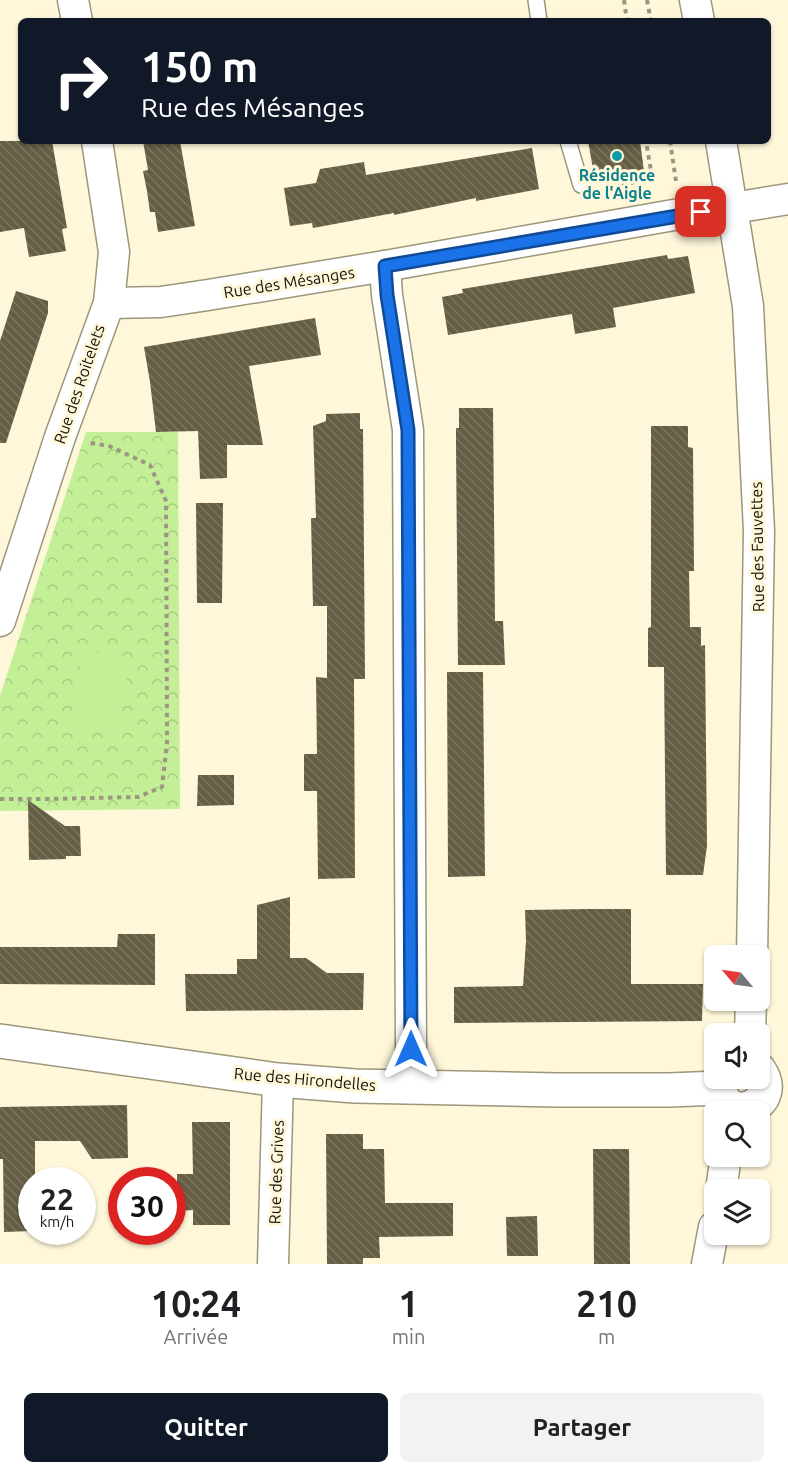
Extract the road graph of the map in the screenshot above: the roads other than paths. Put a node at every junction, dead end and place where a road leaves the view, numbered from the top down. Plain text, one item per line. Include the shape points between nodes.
1 (73, 0) edge
2 (536, 0) edge
3 (695, 0) edge
4 (76, 18) edge
5 (539, 18) edge
6 (698, 18) edge
7 (97, 144) edge
8 (568, 144) edge
9 (722, 144) edge
10 (581, 184) road end
11 (788, 199) edge
12 (733, 208) junction
13 (385, 266) junction
14 (109, 303) junction
15 (0, 621) edge
16 (752, 945) edge
17 (0, 1041) edge
18 (278, 1080) junction
19 (771, 1081) edge
20 (406, 1088) junction
21 (727, 1097) edge
22 (711, 1245) edge
23 (273, 1264) edge
24 (707, 1264) edge

1 - 4 street
2 - 5 lane
3 - 6 street
7 - 14 street, Rue des Roitelets via 114,252
8 - 10 lane
9 - 12 street, Rue des Fauvettes
11 - 12 street, Rue des Mésanges
12 - 13 street, Rue des Mésanges
12 - 16 street, Rue des Fauvettes via 748,306 759,531
13 - 14 street, Rue des Mésanges via 161,302
13 - 20 street via 408,430 411,1049
14 - 15 street, Rue des Roitelets
17 - 18 street, Rue des Hirondelles
18 - 20 street, Rue des Hirondelles
18 - 23 street, Rue des Grives
19 - 21 street, Rue des Hirondelles via 756,1106 746,1109
20 - 21 street, Rue des Hirondelles via 636,1090
22 - 24 street

